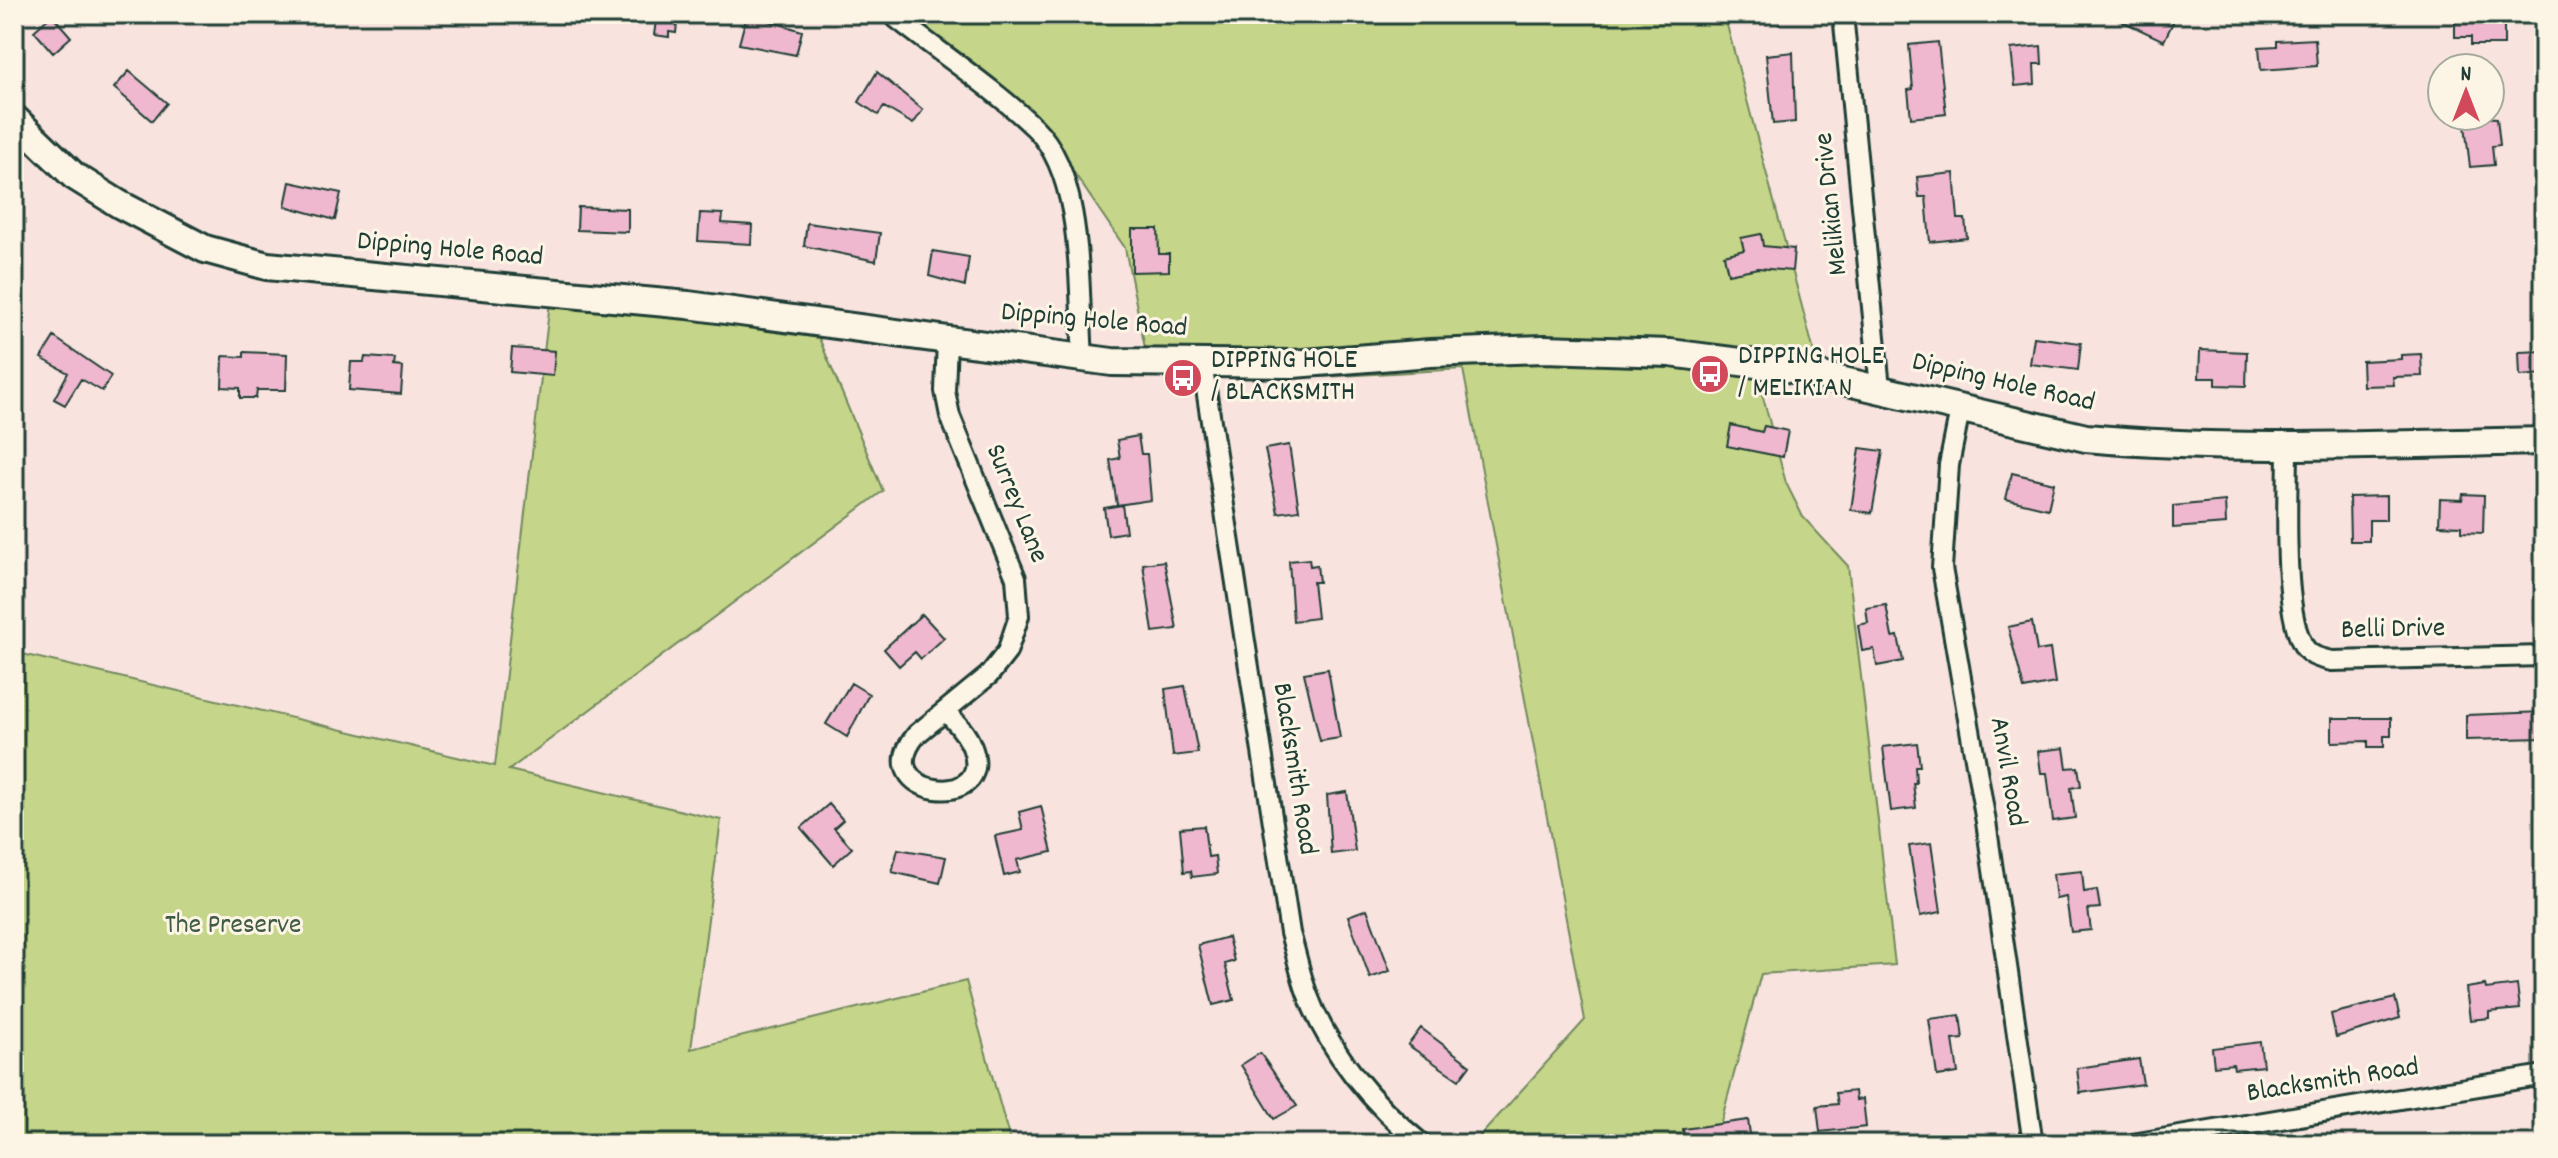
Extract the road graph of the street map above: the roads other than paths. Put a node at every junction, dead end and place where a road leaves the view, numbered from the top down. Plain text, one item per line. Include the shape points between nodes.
1 (891, 14) edge
2 (1843, 14) edge
3 (14, 118) edge
4 (947, 340) junction
5 (1083, 357) junction
6 (1202, 363) junction
7 (1880, 388) junction
8 (1960, 410) junction
9 (2544, 441) edge
10 (2288, 446) junction
11 (2544, 656) edge
12 (946, 711) junction
13 (2544, 1075) edge
14 (1422, 1144) edge
15 (2033, 1144) edge
16 (2132, 1144) edge

1 - 5 street via 1037,130 1057,162 1074,228
2 - 7 street, Melikian Drive
3 - 4 main road, Dipping Hole Road via 74,176 119,204 205,249 267,266 688,305
4 - 5 main road, Dipping Hole Road
4 - 12 street, Surrey Lane via 945,391 950,416 1016,578 1019,616 1007,652 989,675
5 - 6 main road, Dipping Hole Road
6 - 7 main road, Dipping Hole Road via 1293,364 1460,351 1604,349 1788,368
6 - 14 street, Blacksmith Road via 1290,933 1307,995 1361,1084
7 - 8 main road, Dipping Hole Road
8 - 10 main road, Dipping Hole Road via 2086,438
8 - 15 street, Anvil Road via 1949,465 1942,568
9 - 10 main road, Dipping Hole Road
10 - 11 street, Belli Drive via 2287,540 2294,612 2302,643 2313,656 2344,661
12 - 12 street, Surrey Lane via 972,745 973,766 955,789 933,791 910,774 907,753 917,734
13 - 16 street, Blacksmith Road

